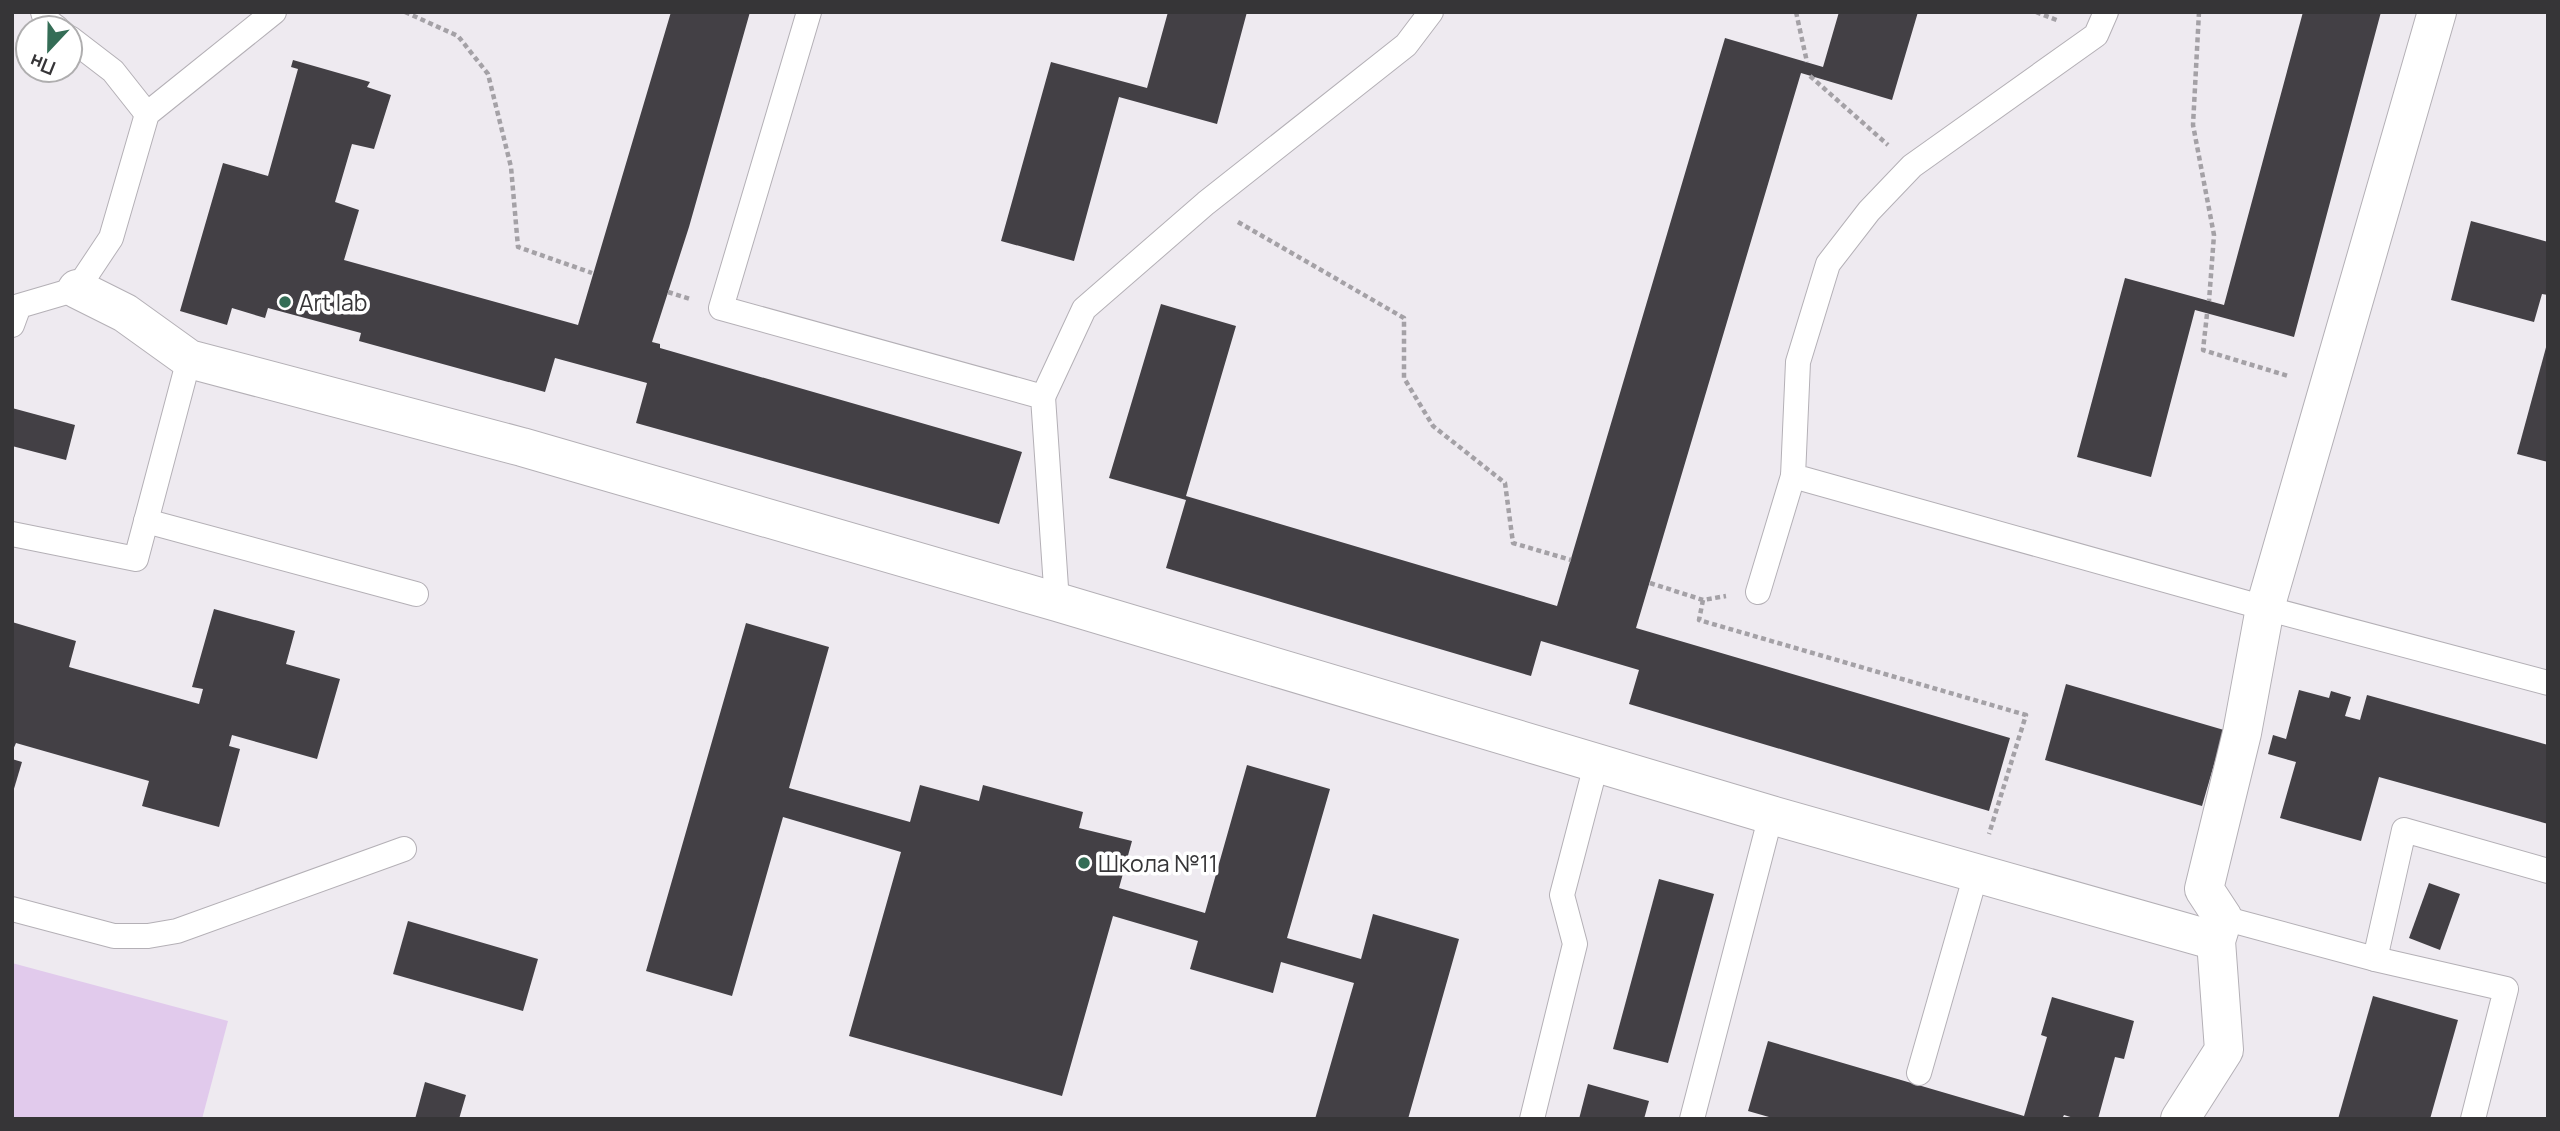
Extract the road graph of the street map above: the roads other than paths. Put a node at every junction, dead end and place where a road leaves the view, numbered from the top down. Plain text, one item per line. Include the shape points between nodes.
1 (274, 12) edge
2 (809, 12) edge
3 (1431, 12) edge
4 (2106, 12) edge
5 (2437, 12) edge
6 (84, 49) edge
7 (147, 114) junction
8 (77, 289) junction
9 (12, 325) edge
10 (189, 359) junction
11 (1043, 397) junction
12 (1793, 475) junction
13 (146, 521) junction
14 (12, 534) edge
15 (1758, 592) road end
16 (416, 594) dead end
17 (1057, 602) junction
18 (2265, 608) junction
19 (2548, 682) edge
20 (1597, 761) junction
21 (1771, 815) junction
22 (404, 849) dead end
23 (2548, 871) edge
24 (1976, 874) junction
25 (12, 909) edge
26 (2219, 929) junction
27 (2375, 958) junction
28 (1919, 1073) dead end
29 (1532, 1119) edge
30 (1692, 1119) edge
31 (2180, 1119) edge
32 (2473, 1119) edge

1 - 7 lane
2 - 11 lane via 721,308
3 - 11 lane via 1406,45 1206,203 1084,309
4 - 12 lane via 2096,35 1912,166 1828,264 1798,362
5 - 18 street
6 - 7 lane via 113,71
7 - 8 lane via 110,238
8 - 9 lane via 19,306
8 - 10 street via 125,313
10 - 13 lane
10 - 17 street via 522,447
11 - 17 lane
12 - 15 lane
12 - 18 lane
13 - 14 lane via 136,559
13 - 16 lane
17 - 20 street
18 - 19 lane
18 - 26 street via 2242,733 2204,889
20 - 21 street
20 - 29 lane via 1562,895 1575,944
21 - 24 street
21 - 30 lane
22 - 25 lane via 177,932 114,936
23 - 27 lane via 2404,830
24 - 26 street
24 - 28 lane
26 - 27 lane
26 - 31 street via 2224,1050
27 - 32 lane via 2506,989

